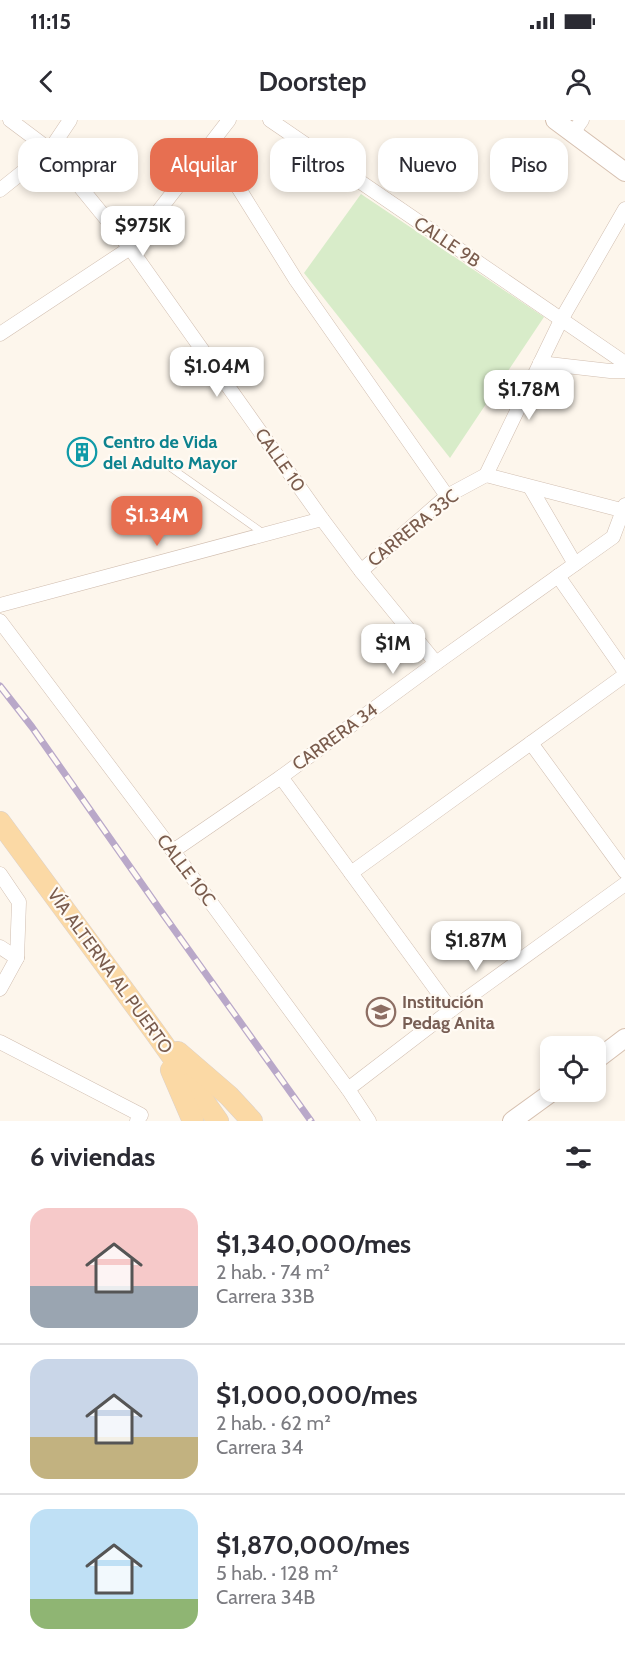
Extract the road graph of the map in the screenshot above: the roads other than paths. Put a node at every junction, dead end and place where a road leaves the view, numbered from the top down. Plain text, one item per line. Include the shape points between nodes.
1 (10, 120) edge
2 (70, 120) edge
3 (229, 120) edge
4 (270, 120) edge
5 (555, 120) edge
6 (578, 127) edge
7 (34, 138) edge
8 (58, 138) edge
9 (216, 138) edge
10 (625, 172) edge
11 (18, 176) edge
12 (0, 190) edge
13 (84, 192) edge
14 (174, 192) edge
15 (241, 192) edge
16 (625, 209) edge
17 (130, 248) junction
18 (561, 320) junction
19 (0, 334) edge
20 (540, 363) junction
21 (625, 363) edge
22 (625, 371) edge
23 (167, 465) dead end
24 (486, 476) junction
25 (530, 487) junction
26 (447, 496) junction
27 (625, 509) edge
28 (322, 519) junction
29 (265, 535) junction
30 (575, 564) junction
31 (361, 570) junction
32 (558, 576) junction
33 (0, 605) edge
34 (0, 621) edge
35 (436, 663) junction
36 (625, 674) edge
37 (531, 743) junction
38 (281, 777) junction
39 (0, 822) edge
40 (173, 851) junction
41 (625, 872) edge
42 (351, 873) junction
43 (0, 874) edge
44 (625, 884) edge
45 (0, 947) edge
46 (17, 958) junction
47 (0, 989) edge
48 (451, 1010) junction
49 (154, 1031) junction
50 (625, 1038) edge
51 (0, 1042) edge
52 (606, 1052) edge
53 (348, 1089) junction
54 (540, 1101) edge
55 (139, 1118) edge
56 (193, 1121) edge
57 (218, 1121) edge
58 (252, 1121) edge
59 (369, 1121) edge
60 (512, 1121) edge

1 - 7 street, CALLE 10
2 - 8 street
3 - 9 street
4 - 18 street, CALLE 9B
5 - 6 street
6 - 10 street
11 - 12 street
13 - 17 street, CALLE 10
14 - 17 street
15 - 26 street via 296,280
16 - 18 street
17 - 19 street
17 - 28 street, CALLE 10
18 - 20 street
18 - 21 street, CALLE 9B
20 - 22 street
20 - 24 street
23 - 29 lane
24 - 25 street
24 - 26 street, CARRERA 33C
25 - 27 street
25 - 30 street
26 - 31 street, CARRERA 33C
27 - 30 street, CARRERA 34 via 613,537
28 - 29 street
28 - 31 street, CALLE 10
29 - 33 street
30 - 32 street, CARRERA 34
31 - 35 street, CALLE 10
32 - 35 street, CARRERA 34
32 - 36 street
34 - 40 street, CALLE 10C
35 - 38 street, CARRERA 34
36 - 37 street
37 - 41 street
37 - 42 street
38 - 40 street, CARRERA 34
38 - 42 street
39 - 49 main road, VÍA ALTERNA AL PUERTO
40 - 53 street, CALLE 10C
42 - 48 street
43 - 46 street via 19,902
44 - 48 street
45 - 46 street
46 - 47 street
48 - 53 street
49 - 56 main road
49 - 57 main road, VÍA ALTERNA AL PUERTO
49 - 58 main road
50 - 52 street
51 - 55 street
53 - 59 street, CALLE 10C
54 - 60 street

